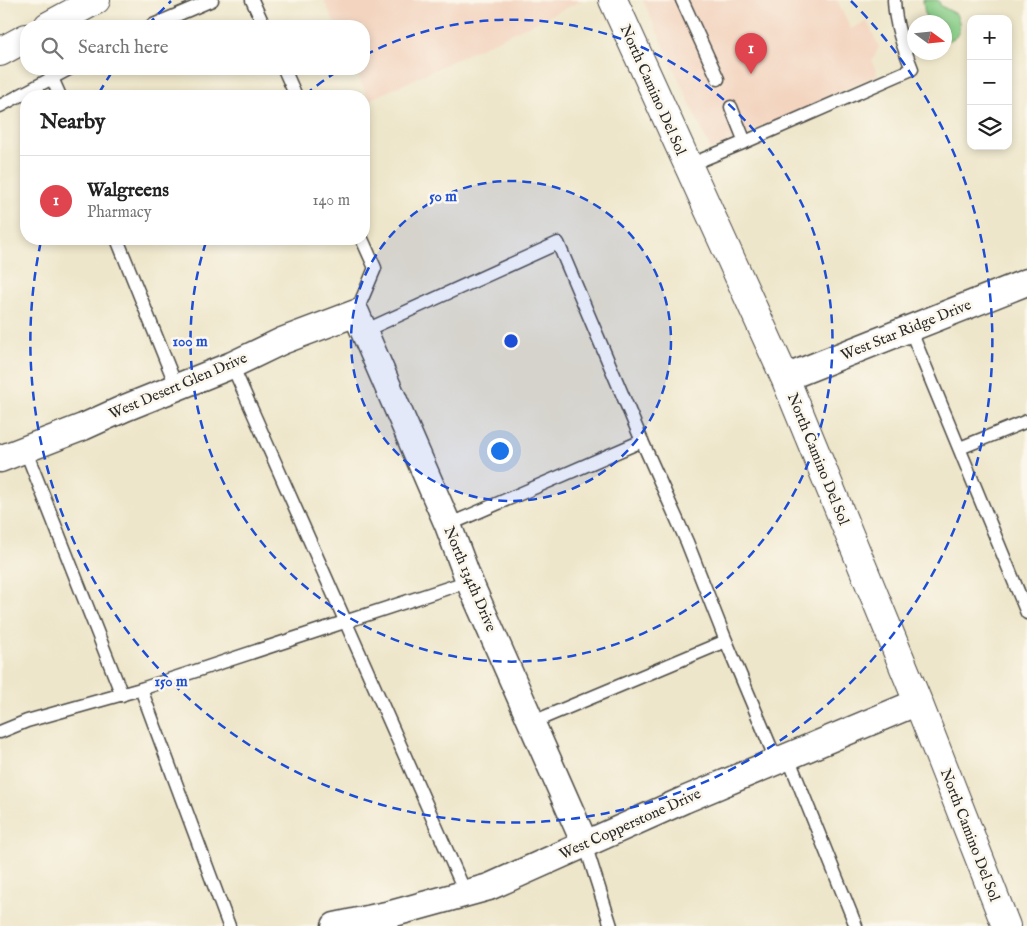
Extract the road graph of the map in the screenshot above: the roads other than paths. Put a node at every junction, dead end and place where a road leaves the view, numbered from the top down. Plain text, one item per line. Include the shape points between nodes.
1 (96, 0) edge
2 (212, 0) edge
3 (252, 0) edge
4 (613, 0) edge
5 (682, 0) edge
6 (894, 0) edge
7 (59, 20) edge
8 (165, 20) edge
9 (261, 20) edge
10 (20, 41) edge
11 (0, 52) edge
12 (58, 75) edge
13 (287, 75) edge
14 (52, 78) junction
15 (718, 79) dead end
16 (30, 90) edge
17 (57, 90) edge
18 (293, 90) edge
19 (20, 95) edge
20 (0, 106) edge
21 (731, 107) dead end
22 (745, 142) junction
23 (687, 166) junction
24 (119, 245) edge
25 (365, 245) edge
26 (1027, 282) edge
27 (360, 322) junction
28 (910, 329) junction
29 (232, 365) junction
30 (785, 378) junction
31 (177, 388) junction
32 (1027, 421) edge
33 (642, 441) junction
34 (960, 448) junction
35 (25, 449) junction
36 (0, 459) edge
37 (448, 524) junction
38 (469, 581) junction
39 (1027, 612) edge
40 (345, 622) junction
41 (726, 641) junction
42 (141, 689) junction
43 (122, 695) junction
44 (918, 702) junction
45 (533, 722) junction
46 (0, 732) edge
47 (782, 760) junction
48 (585, 844) junction
49 (466, 894) junction
50 (393, 920) edge
51 (229, 926) edge
52 (335, 926) edge
53 (611, 926) edge
54 (856, 926) edge
55 (1006, 926) edge

1 - 7 street
2 - 8 lane
3 - 9 lane
4 - 23 street, North Camino Del Sol
5 - 15 lane
6 - 22 lane via 894,16 912,69
10 - 11 street
12 - 14 lane
13 - 18 lane
14 - 16 lane
14 - 17 lane
19 - 20 lane
21 - 22 lane
22 - 23 lane
23 - 30 street, North Camino Del Sol
24 - 31 lane
25 - 27 lane via 375,268
26 - 28 street, West Star Ridge Drive
27 - 29 street, West Desert Glen Drive via 282,341
27 - 33 lane via 558,242
27 - 37 street, North 134th Drive
28 - 30 street, West Star Ridge Drive
28 - 34 lane
29 - 31 street, West Desert Glen Drive
29 - 40 lane
30 - 44 street, North Camino Del Sol
31 - 35 street, West Desert Glen Drive
32 - 34 lane
33 - 37 lane
33 - 41 lane
34 - 39 lane
35 - 36 street, West Desert Glen Drive
35 - 43 lane
37 - 38 street, North 134th Drive
38 - 40 lane
38 - 45 street, North 134th Drive
40 - 42 lane
40 - 49 lane
41 - 45 lane
41 - 47 lane
42 - 43 lane
42 - 51 lane
43 - 46 lane via 27,721
44 - 47 street, West Copperstone Drive
44 - 55 street, North Camino Del Sol
45 - 48 street, North 134th Drive
47 - 48 street, West Copperstone Drive
47 - 54 lane
48 - 49 street, West Copperstone Drive via 489,888
48 - 53 lane
49 - 50 street, West Copperstone Drive
50 - 52 street, West Copperstone Drive

